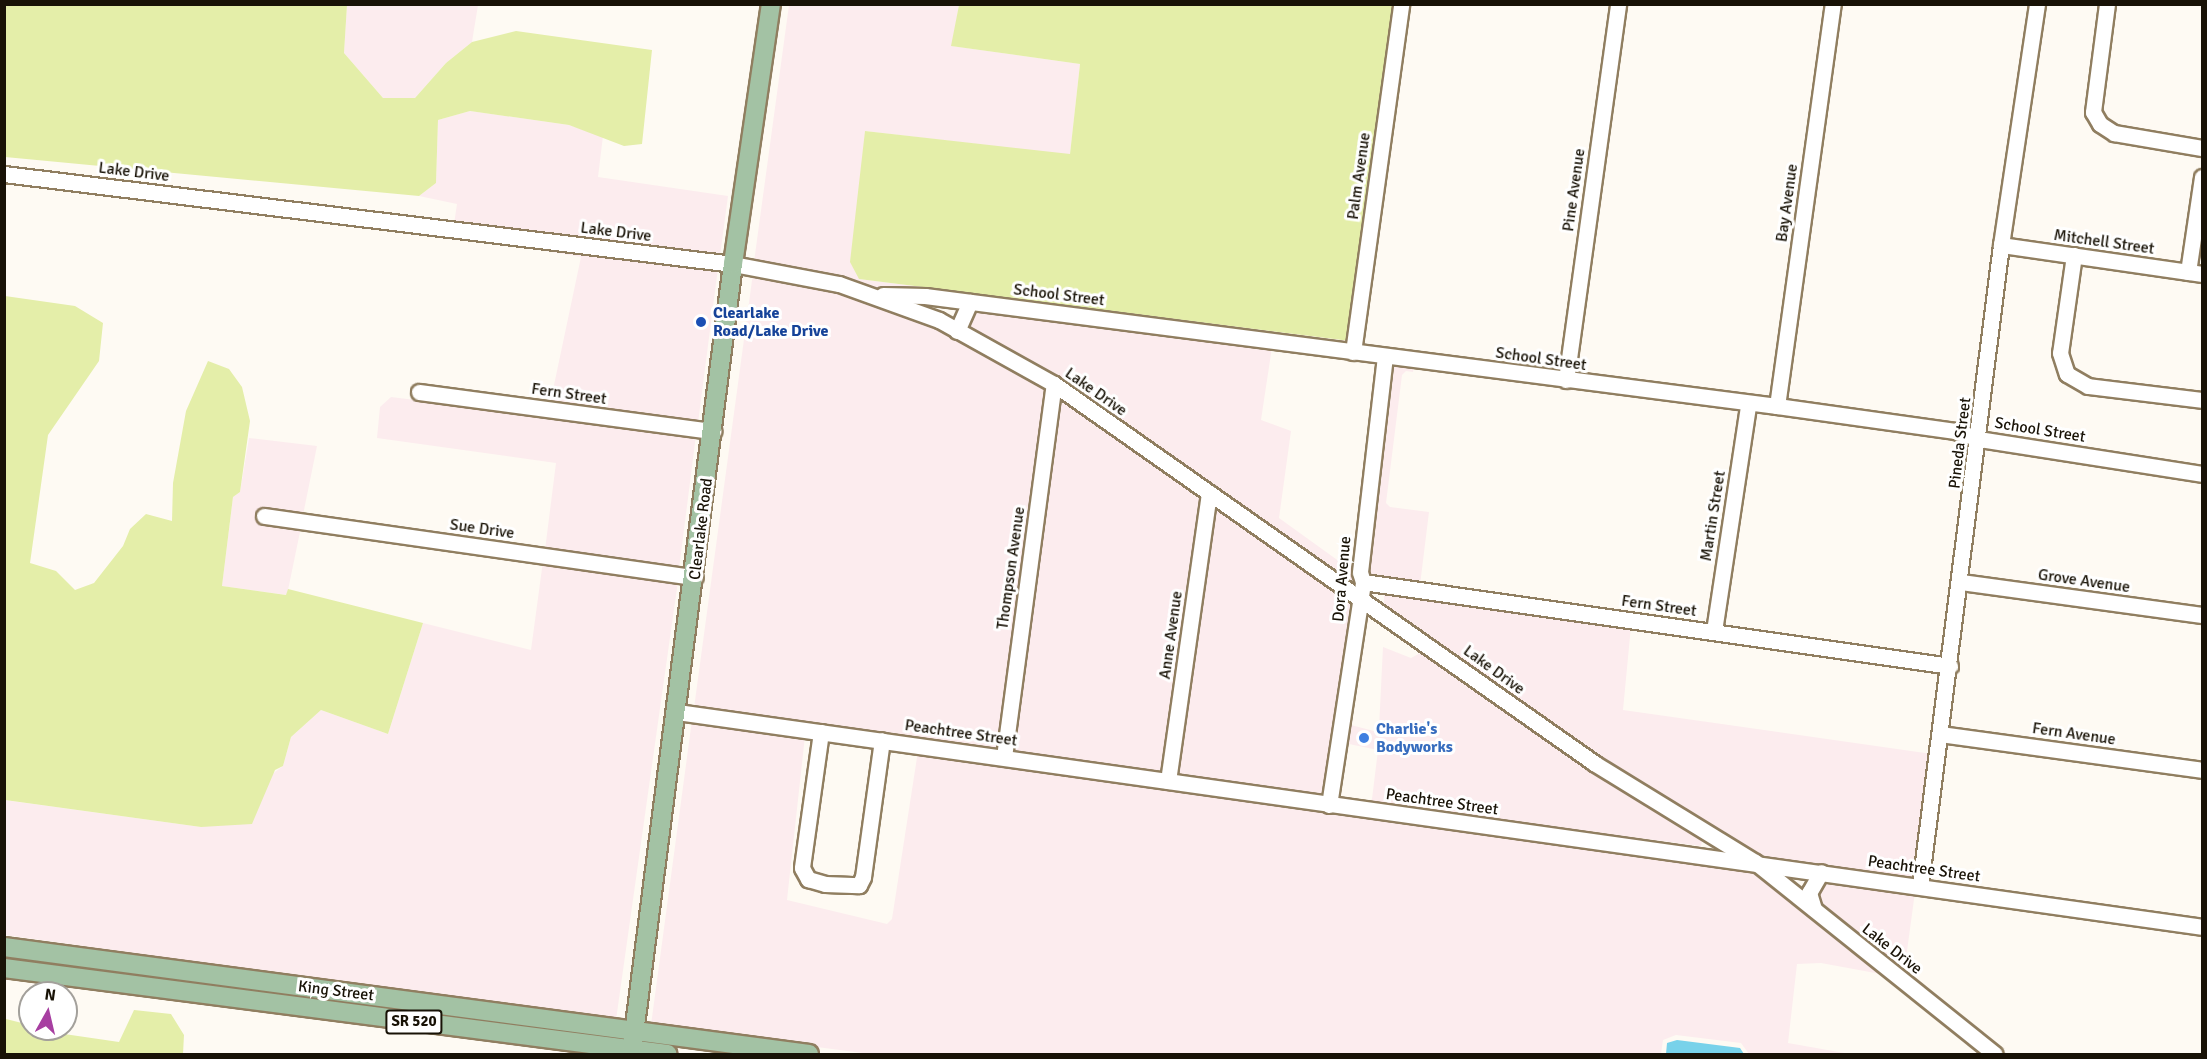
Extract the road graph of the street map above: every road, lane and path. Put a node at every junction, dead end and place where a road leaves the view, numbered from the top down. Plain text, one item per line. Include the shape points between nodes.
1 (771, 4) edge
2 (1401, 4) edge
3 (1618, 4) edge
4 (1833, 4) edge
5 (2037, 4) edge
6 (2107, 4) edge
7 (2202, 148) edge
8 (4, 174) edge
9 (2202, 177) edge
10 (2001, 245) junction
11 (2074, 255) junction
12 (734, 264) junction
13 (2195, 273) edge
14 (873, 295) junction
15 (970, 302) junction
16 (957, 331) junction
17 (1353, 352) junction
18 (1385, 356) junction
19 (1566, 380) junction
20 (1054, 384) junction
21 (419, 392) dead end
22 (2202, 400) edge
23 (1748, 405) junction
24 (1777, 406) junction
25 (713, 431) junction
26 (1979, 439) junction
27 (2202, 474) edge
28 (1209, 493) junction
29 (264, 516) dead end
30 (694, 577) junction
31 (1961, 582) junction
32 (1381, 586) junction
33 (1362, 589) junction
34 (1379, 609) junction
35 (2202, 615) edge
36 (1714, 631) junction
37 (1950, 666) junction
38 (677, 712) junction
39 (821, 732) junction
40 (1940, 734) junction
41 (882, 740) junction
42 (1004, 757) junction
43 (2202, 770) edge
44 (1168, 781) junction
45 (1329, 805) junction
46 (1706, 832) junction
47 (1696, 854) junction
48 (1755, 862) junction
49 (1821, 872) junction
50 (1920, 886) junction
51 (1814, 909) junction
52 (2202, 927) edge
53 (4, 947) edge
54 (4, 968) edge
55 (43, 974) junction
56 (226, 978) junction
57 (349, 993) junction
58 (346, 1014) junction
59 (634, 1029) junction
60 (632, 1052) edge
61 (668, 1054) edge
62 (809, 1054) edge
63 (1995, 1054) edge

1 - 12 main road, Clearlake Road
2 - 17 street, Palm Avenue
3 - 19 street, Pine Avenue
4 - 24 street, Bay Avenue
5 - 10 street, Pineda Street
6 - 7 street via 2093,112 2100,124 2114,133
8 - 12 street, Lake Drive
9 - 13 street
10 - 11 street, Mitchell Street
10 - 26 street, Pineda Street
11 - 13 street, Mitchell Street
11 - 22 street via 2060,353 2067,374 2088,386
12 - 14 street, Lake Drive via 820,279
12 - 25 main road, Clearlake Road
14 - 15 street, School Street
14 - 16 street, Lake Drive
15 - 16 street
15 - 17 street, School Street
16 - 20 street, Lake Drive
17 - 18 street, School Street
18 - 19 street, School Street
18 - 33 street, Dora Avenue via 1360,572
19 - 23 street, School Street
20 - 28 street, Lake Drive
20 - 42 street, Thompson Avenue
21 - 25 street, Fern Street
23 - 24 street, School Street
23 - 36 street, Martin Street
24 - 26 street, School Street via 1955,431
25 - 30 main road, Clearlake Road
26 - 27 street, School Street
26 - 31 street, Pineda Street
28 - 33 street, Lake Drive
28 - 44 street, Anne Avenue
29 - 30 street, Sue Drive
30 - 38 main road, Clearlake Road
31 - 35 street, Grove Avenue
31 - 37 street, Pineda Street
32 - 33 street, Fern Street
32 - 34 street
32 - 36 street, Fern Street
33 - 34 street, Lake Drive
33 - 45 street, Dora Avenue
34 - 46 street, Lake Drive via 1594,763
36 - 37 street, Fern Street
37 - 40 street, Pineda Street
38 - 39 street, Peachtree Street
38 - 59 main road, Clearlake Road
39 - 41 street, Peachtree Street
39 - 41 street via 802,868 808,879 825,884 859,885 863,877
40 - 43 street, Fern Avenue
40 - 50 street, Pineda Street
41 - 42 street, Peachtree Street
42 - 44 street, Peachtree Street
44 - 45 street, Peachtree Street
45 - 47 street, Peachtree Street
46 - 47 street via 1711,839
46 - 48 street, Lake Drive
47 - 48 street, Peachtree Street
48 - 49 street, Peachtree Street
48 - 51 street, Lake Drive
49 - 50 street, Peachtree Street
49 - 51 street via 1809,894
50 - 52 street, Peachtree Street
51 - 63 street, Lake Drive
53 - 56 main road, King Street / SR 520
54 - 55 main road, King Street / SR 520
55 - 56 main road via 61,968 195,986
55 - 58 main road, King Street / SR 520
56 - 57 main road, King Street / SR 520
57 - 58 main road
57 - 59 main road, King Street / SR 520
58 - 60 main road, King Street / SR 520
59 - 60 main road, Clearlake Road
59 - 62 main road, King Street / SR 520
60 - 61 main road, King Street / SR 520

